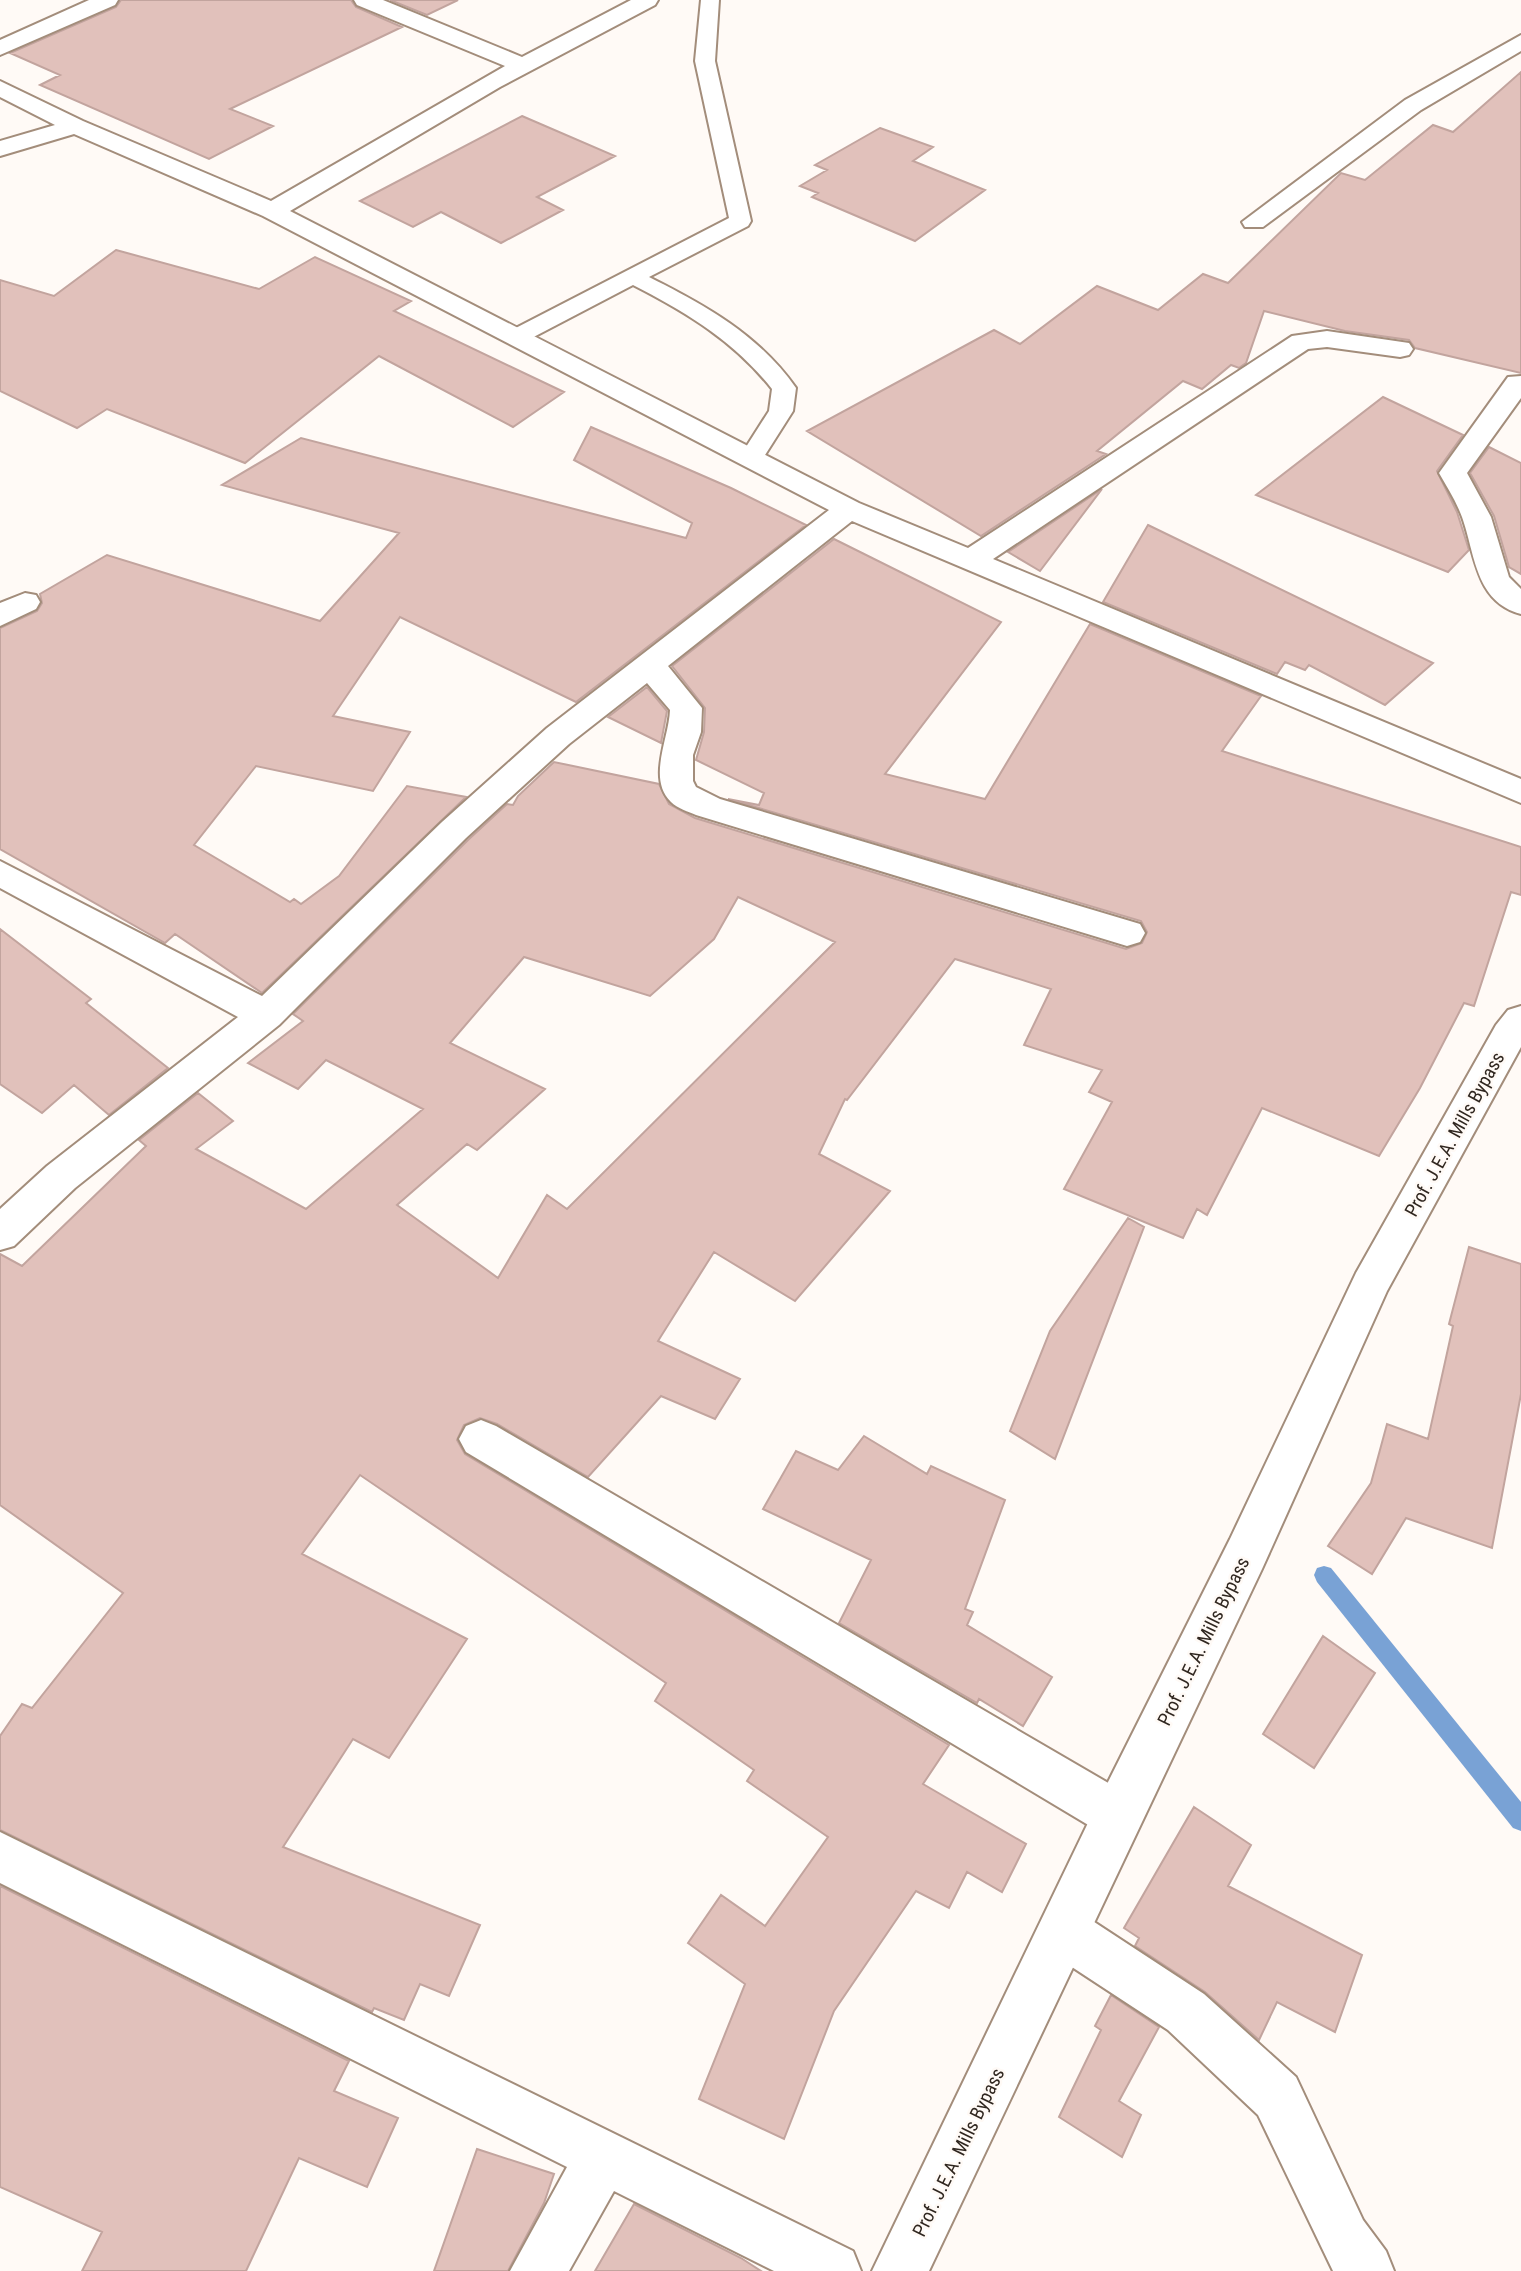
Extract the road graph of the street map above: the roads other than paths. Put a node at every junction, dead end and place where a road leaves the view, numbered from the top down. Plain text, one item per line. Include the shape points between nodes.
1 (107, 0) edge
2 (365, 0) edge
3 (647, 0) edge
4 (710, 0) edge
5 (1521, 42) edge
6 (0, 47) edge
7 (523, 66) junction
8 (0, 88) edge
9 (75, 126) junction
10 (0, 149) edge
11 (272, 211) junction
12 (1254, 222) dead end
13 (633, 277) junction
14 (516, 337) junction
15 (1400, 349) dead end
16 (1518, 383) dead end
17 (751, 458) junction
18 (849, 509) junction
19 (972, 559) junction
20 (1521, 604) edge
21 (649, 665) junction
22 (1521, 792) edge
23 (0, 873) edge
24 (1128, 933) dead end
25 (266, 1015) junction
26 (1521, 1020) edge
27 (0, 1234) edge
28 (481, 1439) dead end
29 (1117, 1815) junction
30 (0, 1857) edge
31 (1064, 1932) junction
32 (603, 2157) junction
33 (538, 2271) edge
34 (833, 2271) edge
35 (900, 2271) edge
36 (1366, 2271) edge

1 - 6 street
2 - 7 street
3 - 7 street
4 - 13 lane via 705,61 740,221
5 - 12 street via 1413,105
7 - 11 street
8 - 9 street
9 - 10 street
9 - 11 street
11 - 14 street
13 - 14 lane
13 - 17 lane via 729,329 764,360 784,388 781,411
14 - 17 street
15 - 19 street via 1327,339 1301,342
16 - 20 street via 1453,474 1479,522 1487,565 1499,589
17 - 18 street
18 - 19 street
18 - 21 street
19 - 22 street
21 - 24 street via 686,708 676,781 684,796
21 - 25 street via 558,736 454,830
23 - 25 street
25 - 27 street via 61,1177
26 - 29 street, Prof. J.E.A. Mills Bypass via 1370,1285 1252,1541
28 - 29 street
29 - 31 street, Prof. J.E.A. Mills Bypass
30 - 32 street
31 - 35 street, Prof. J.E.A. Mills Bypass
31 - 36 street via 1186,2012 1277,2096 1343,2239
32 - 33 street
32 - 34 street

